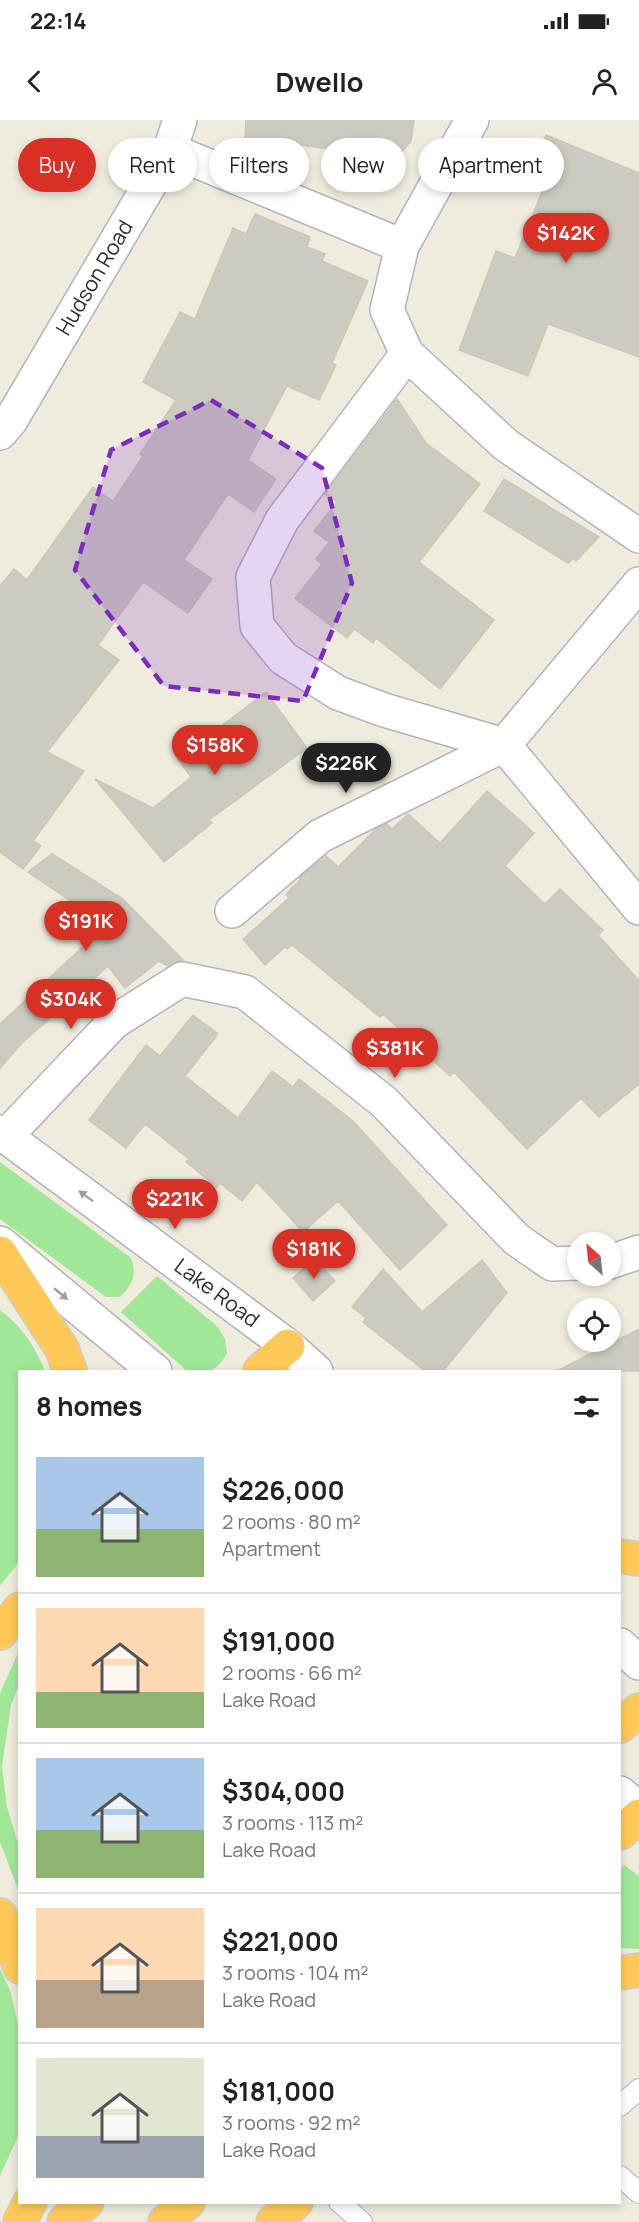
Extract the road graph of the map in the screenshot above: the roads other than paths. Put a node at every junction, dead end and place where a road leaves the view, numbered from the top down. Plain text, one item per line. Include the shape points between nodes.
1 (472, 120) edge
2 (175, 135) edge
3 (402, 246) junction
4 (407, 354) junction
5 (0, 433) edge
6 (639, 536) edge
7 (639, 584) edge
8 (504, 745) junction
9 (639, 908) edge
10 (232, 911) dead end
11 (3, 1134) edge
12 (0, 1243) edge
13 (639, 1252) edge
14 (0, 1253) edge
15 (621, 1258) edge
16 (567, 1263) edge
17 (288, 1346) junction
18 (70, 1370) edge
19 (153, 1370) edge
20 (261, 1370) edge
21 (315, 1370) edge
22 (621, 1556) edge
23 (639, 1559) edge
24 (18, 1612) edge
25 (0, 1634) edge
26 (621, 1646) edge
27 (639, 1663) edge
28 (639, 1710) edge
29 (621, 1725) edge
30 (621, 1794) edge
31 (639, 1810) edge
32 (639, 1816) edge
33 (621, 1832) edge
34 (0, 1915) edge
35 (18, 1962) edge
36 (639, 1970) edge
37 (621, 1973) edge
38 (639, 2089) edge
39 (621, 2105) edge
40 (621, 2177) edge
41 (639, 2193) edge
42 (29, 2204) edge
43 (85, 2204) edge
44 (186, 2204) edge
45 (294, 2204) edge
46 (341, 2204) edge
47 (20, 2222) edge
48 (64, 2222) edge
49 (165, 2222) edge
50 (273, 2222) edge
51 (362, 2222) edge

1 - 3 street
2 - 3 street
2 - 5 street, Hudson Road
3 - 4 street via 387,310
4 - 6 street via 506,445
4 - 8 street via 282,520 253,577 257,627 284,658 338,693
7 - 8 street
8 - 9 street
8 - 10 street via 320,836
11 - 16 street via 114,1022 182,979 245,992 384,1102 516,1239 552,1264
17 -> 11 street, Lake Road
12 -> 19 street
13 - 15 street
14 - 18 highway via 62,1349
17 - 20 highway
17 - 21 street, Lake Road
22 - 23 highway
24 - 25 highway
26 - 27 street
28 - 29 highway
30 - 31 street
32 - 33 highway
34 - 35 highway
36 - 37 highway
38 - 39 lane
40 - 41 lane
42 - 47 highway
43 - 48 highway
44 - 49 highway
45 - 50 highway
46 - 51 lane

